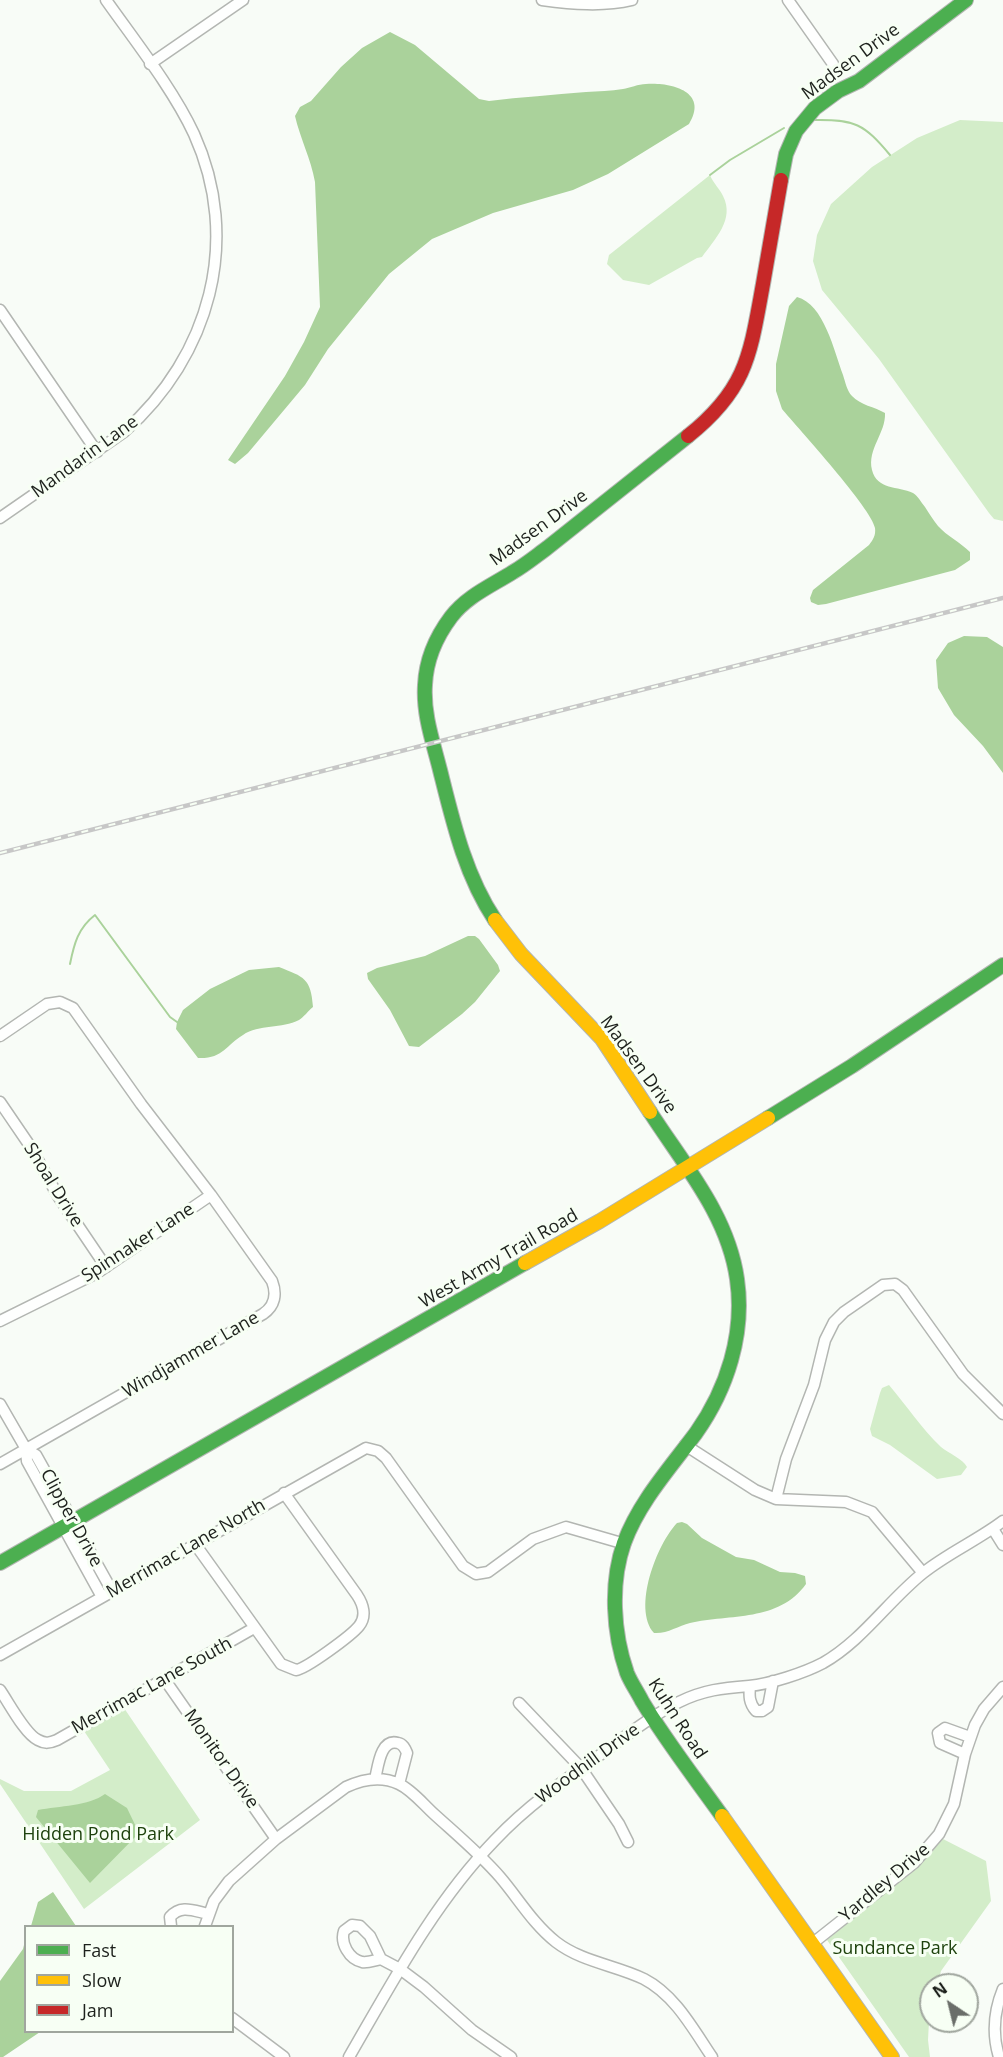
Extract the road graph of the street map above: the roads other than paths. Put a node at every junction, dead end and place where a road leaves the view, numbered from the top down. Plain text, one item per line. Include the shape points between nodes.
1 (106, 0) edge
2 (243, 0) edge
3 (542, 0) edge
4 (632, 0) edge
5 (788, 0) edge
6 (966, 0) edge
7 (150, 64) junction
8 (832, 64) dead end
9 (0, 310) edge
10 (97, 452) junction
11 (0, 518) edge
12 (1003, 965) edge
13 (0, 1036) edge
14 (0, 1102) edge
15 (686, 1168) junction
16 (211, 1195) junction
17 (106, 1267) junction
18 (0, 1321) edge
19 (0, 1404) edge
20 (1003, 1414) edge
21 (684, 1445) junction
22 (26, 1449) junction
23 (0, 1464) edge
24 (284, 1493) junction
25 (776, 1499) junction
26 (1003, 1521) edge
27 (68, 1524) junction
28 (993, 1529) junction
29 (195, 1544) junction
30 (625, 1544) junction
31 (1003, 1545) edge
32 (0, 1563) edge
33 (923, 1573) junction
34 (112, 1591) junction
35 (102, 1597) junction
36 (254, 1628) junction
37 (0, 1655) edge
38 (165, 1680) junction
39 (773, 1681) junction
40 (750, 1686) junction
41 (1003, 1687) edge
42 (0, 1690) edge
43 (519, 1703) dead end
44 (652, 1718) junction
45 (970, 1737) junction
46 (965, 1754) junction
47 (581, 1768) junction
48 (375, 1779) junction
49 (399, 1784) junction
50 (276, 1839) junction
51 (628, 1842) dead end
52 (480, 1856) junction
53 (209, 1914) junction
54 (171, 1925) edge
55 (205, 1925) edge
56 (813, 1943) junction
57 (381, 1959) dead end
58 (400, 1969) junction
59 (1003, 1989) edge
60 (234, 2020) edge
61 (284, 2057) edge
62 (349, 2057) edge
63 (511, 2057) edge
64 (712, 2057) edge
65 (892, 2057) edge
66 (999, 2057) edge

1 - 7 street, Mandarin Lane
2 - 7 street
3 - 4 street via 590,4
5 - 8 street
6 - 15 street, Madsen Drive via 859,81 814,108 796,131 786,154 750,350 727,400 710,418 519,569 457,610 430,655 425,678 427,717 460,847 481,898 512,944 601,1040
7 - 10 street, Mandarin Lane via 180,109 202,156 216,231 213,280 197,333 164,392 140,418
9 - 10 street
10 - 11 street, Mandarin Lane
12 - 15 street, West Army Trail Road via 852,1066
13 - 16 street, Windjammer Lane via 47,1004 60,1002 73,1008
14 - 17 street, Shoal Drive
15 - 21 street, Kuhn Road via 730,1248 737,1272 740,1332 710,1412
15 - 27 street, West Army Trail Road via 470,1297
16 - 17 street, Spinnaker Lane
16 - 22 street, Windjammer Lane via 272,1281 272,1305 263,1314
17 - 18 street, Spinnaker Lane
19 - 22 street, Clipper Drive
20 - 25 street via 963,1374 903,1290 894,1284 883,1285 844,1312 829,1331
21 - 25 street
21 - 30 street, Kuhn Road via 649,1496
22 - 23 street, Windjammer Lane
22 - 27 street, Clipper Drive via 36,1455
24 - 29 street, Merrimac Lane North
24 - 30 street, Merrimac Lane North via 360,1450 373,1449 386,1458 469,1572 488,1572 532,1539 566,1527
24 - 36 street via 357,1594 363,1618 359,1626 300,1670 281,1664
25 - 33 street via 846,1502 872,1512
26 - 28 street, Woodhill Drive
27 - 32 street, West Army Trail Road
27 - 34 street, Clipper Drive
27 - 35 street, Clipper Drive
28 - 31 street
28 - 33 street, Woodhill Drive
29 - 34 street, Merrimac Lane North
29 - 36 street
30 - 44 street, Kuhn Road via 617,1585 620,1638 628,1675
33 - 39 street, Woodhill Drive via 844,1649 821,1664
34 - 35 street, Merrimac Lane North
35 - 37 street, Merrimac Lane North
36 - 38 street, Merrimac Lane South
38 - 42 street, Merrimac Lane South via 49,1743 31,1735
38 - 50 street, Monitor Drive
39 - 40 street, Woodhill Drive
39 - 40 street via 768,1707 762,1711 752,1706
40 - 44 street, Woodhill Drive via 700,1693
41 - 45 street, Yardley Drive via 984,1709
43 - 47 street
44 - 47 street, Woodhill Drive
44 - 56 street, Kuhn Road
45 - 46 street, Yardley Drive
45 - 46 street via 945,1728 938,1733 940,1743
46 - 56 street, Yardley Drive via 954,1804 929,1847
47 - 51 street
47 - 52 street, Woodhill Drive via 523,1813
48 - 49 street
48 - 49 street via 384,1746 398,1743 407,1753
48 - 50 street via 346,1787
49 - 52 street
50 - 53 street via 229,1881
52 - 58 street, Woodhill Drive via 440,1906
52 - 64 street via 555,1941 576,1954 645,1980 665,1994
53 - 54 street via 181,1908 170,1917
53 - 55 street
56 - 65 street, Kuhn Road
57 - 58 street
58 - 62 street, Woodhill Drive
58 - 63 street via 472,2030
59 - 66 street via 995,2018
60 - 61 street

